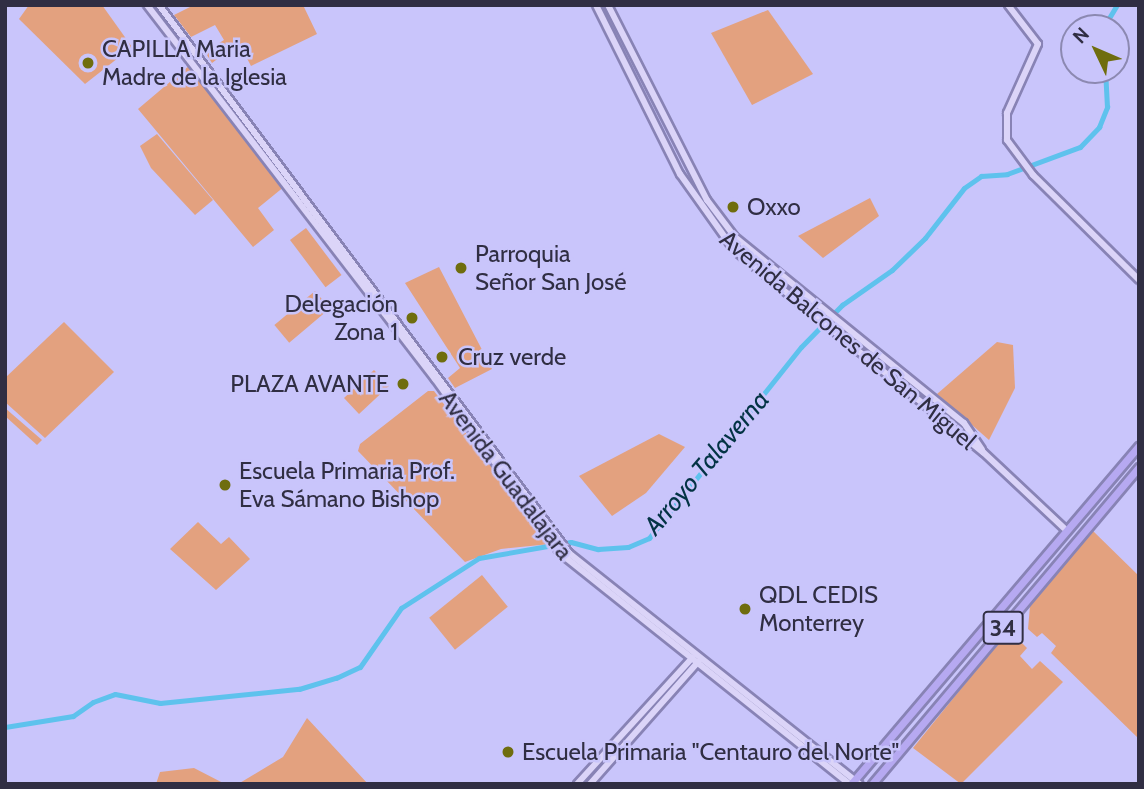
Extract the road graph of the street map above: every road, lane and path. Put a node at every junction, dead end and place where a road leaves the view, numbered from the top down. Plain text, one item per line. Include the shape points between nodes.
1 (147, 5) edge
2 (159, 5) edge
3 (596, 5) edge
4 (608, 5) edge
5 (1008, 5) edge
6 (1139, 280) edge
7 (409, 342) junction
8 (886, 360) junction
9 (879, 368) junction
10 (964, 423) junction
11 (956, 433) junction
12 (1139, 446) edge
13 (983, 452) junction
14 (1139, 467) edge
15 (1065, 528) junction
16 (556, 543) junction
17 (696, 658) junction
18 (624, 740) junction
19 (853, 783) edge
20 (577, 784) edge
21 (590, 784) edge
22 (872, 784) edge

1 - 7 street, Avenida Guadalajara
2 - 7 street, Avenida Guadalajara
3 - 9 street, Avenida Balcones de San Miguel via 705,216 734,250
4 - 8 street, Avenida Balcones de San Miguel via 707,200 735,237
5 - 6 street via 1038,44 1005,125 1007,140 1033,175
7 - 16 street, Avenida Guadalajara
8 - 9 street
8 - 10 street, Avenida Balcones de San Miguel
9 - 11 street, Avenida Balcones de San Miguel
10 - 11 street
10 - 13 street, Avenida Balcones de San Miguel
11 - 13 street, Avenida Balcones de San Miguel
12 - 15 main road, 34
13 - 15 street, Avenida Balcones de San Miguel
14 - 22 main road, 34
15 - 19 main road, 34
16 - 17 street, Avenida Guadalajara
16 - 17 street, Avenida Guadalajara via 560,553
17 - 18 street
17 - 19 street, Avenida Guadalajara
18 - 20 street
18 - 21 street

